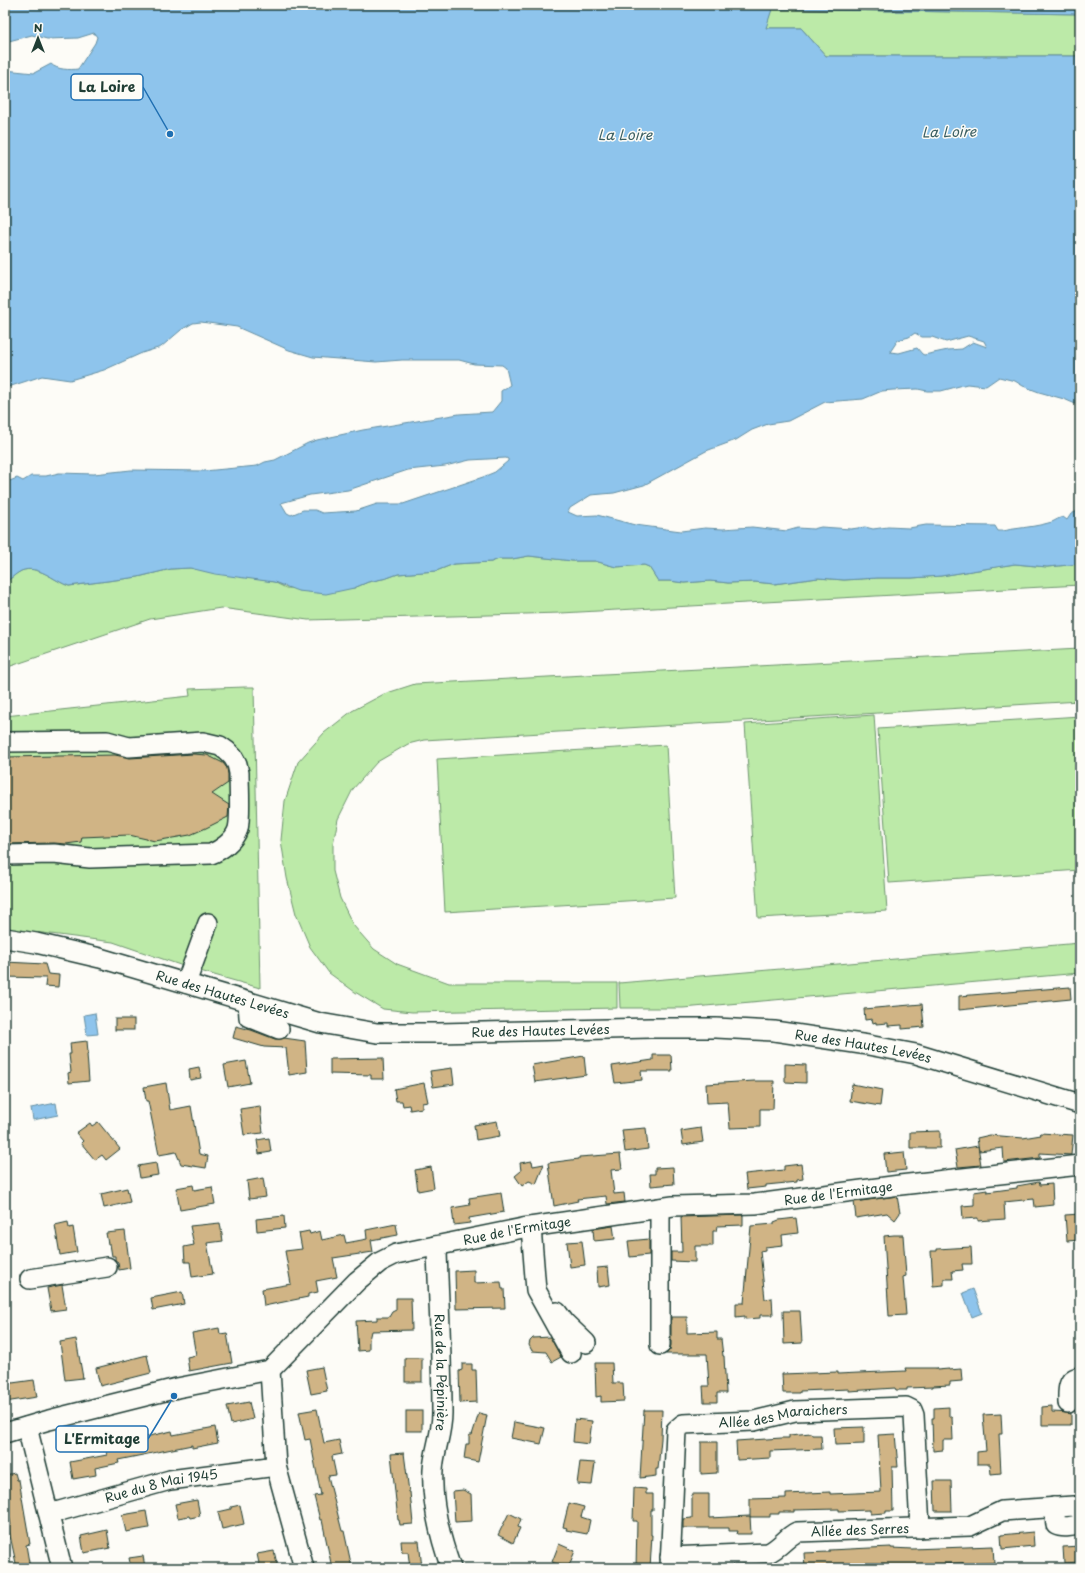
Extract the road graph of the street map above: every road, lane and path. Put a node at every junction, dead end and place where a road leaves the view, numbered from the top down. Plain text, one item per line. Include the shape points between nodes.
1 (5, 742) edge
2 (5, 855) edge
3 (208, 923) dead end
4 (5, 938) edge
5 (186, 983) junction
6 (248, 1002) junction
7 (279, 1029) dead end
8 (1080, 1104) edge
9 (1080, 1165) edge
10 (660, 1208) junction
11 (535, 1226) junction
12 (435, 1246) junction
13 (107, 1266) dead end
14 (30, 1279) dead end
15 (660, 1345) dead end
16 (579, 1348) dead end
17 (270, 1370) junction
18 (1080, 1377) edge
19 (1068, 1403) dead end
20 (27, 1427) junction
21 (5, 1433) edge
22 (276, 1466) junction
23 (1054, 1507) junction
24 (1080, 1509) edge
25 (49, 1514) junction
26 (1080, 1523) edge
27 (920, 1528) junction
28 (670, 1563) edge
29 (62, 1568) edge
30 (304, 1568) edge
31 (450, 1568) edge

1 - 2 street via 106,741 129,747 203,742 220,746 233,756 239,773 238,830 233,839 219,851 211,854 90,858 54,854
3 - 5 street
4 - 5 street, Rue des Hautes Levées via 100,958
5 - 6 street, Rue des Hautes Levées
6 - 7 street via 249,1017
6 - 8 street, Rue des Hautes Levées via 320,1023 377,1034 650,1028 774,1030 916,1054
9 - 10 street, Rue de l'Ermitage via 755,1204
10 - 11 street, Rue de l'Ermitage
10 - 15 street
11 - 12 street, Rue de l'Ermitage
11 - 16 street via 546,1294
12 - 17 street, Rue de l'Ermitage via 396,1254 380,1262 357,1281
12 - 31 street, Rue de la Pépinière via 442,1405 441,1431 433,1469 441,1539
13 - 14 street
17 - 20 street via 177,1388
17 - 22 street
18 - 19 street via 1071,1381
20 - 21 street
20 - 25 street
22 - 25 street, Rue du 8 Mai 1945 via 170,1480
22 - 30 street
23 - 24 street, Allée des Serres via 1073,1506
23 - 26 street via 1056,1525 1060,1527
23 - 27 street, Allée des Serres via 1002,1511 970,1526
25 - 29 street
27 - 28 street, Allée des Serres via 797,1532 768,1553
27 - 28 street, Allée des Maraichers via 912,1410 906,1408 794,1411 754,1421 683,1424 676,1430

